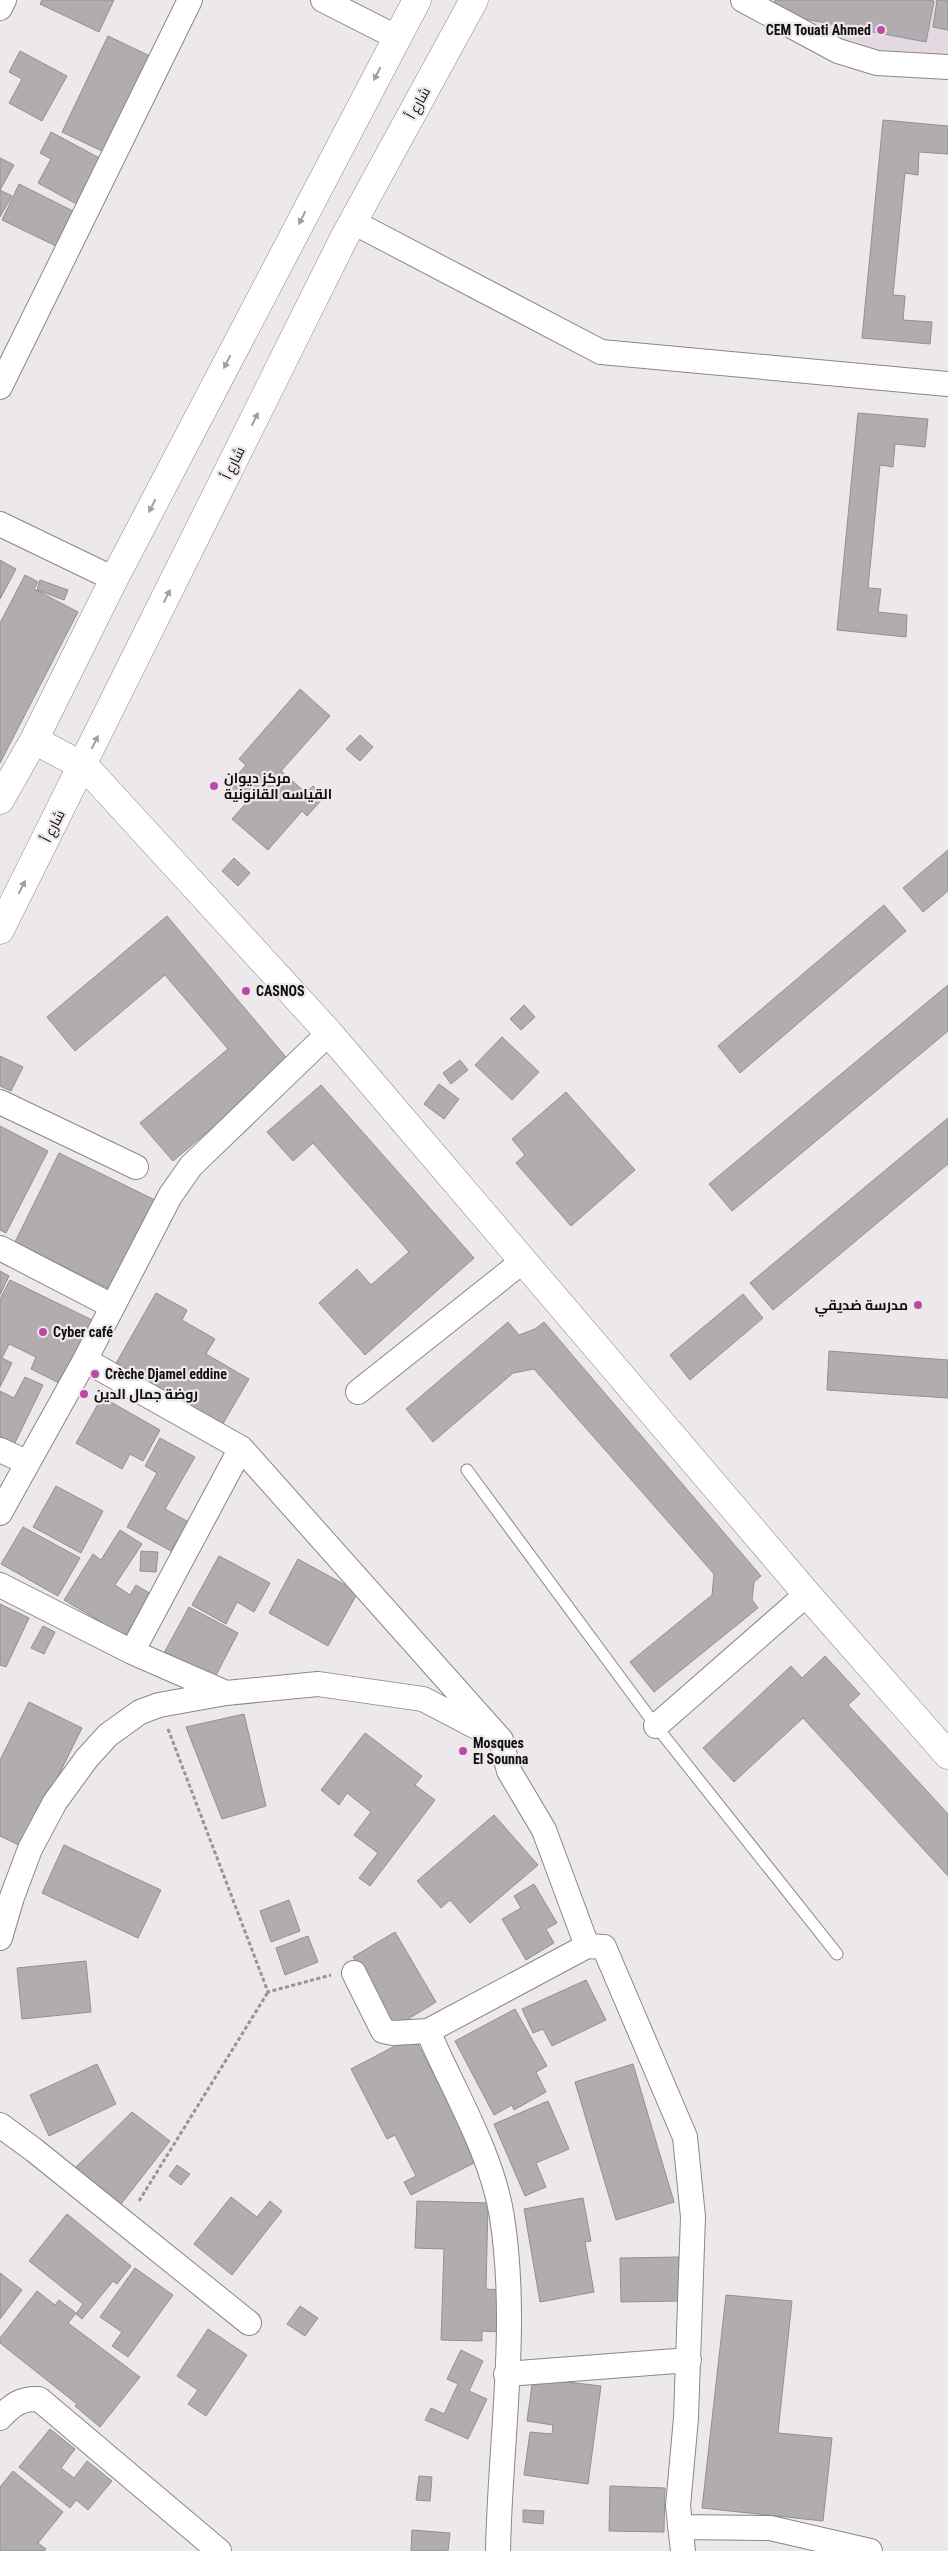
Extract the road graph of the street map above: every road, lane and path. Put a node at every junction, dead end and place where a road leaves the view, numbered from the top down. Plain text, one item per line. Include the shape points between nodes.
1 (4, 0) edge
2 (190, 0) edge
3 (323, 0) edge
4 (417, 0) edge
5 (474, 0) edge
6 (743, 0) edge
7 (0, 8) edge
8 (396, 37) junction
9 (948, 67) edge
10 (353, 222) junction
11 (948, 384) edge
12 (0, 387) edge
13 (0, 524) edge
14 (114, 579) junction
15 (34, 740) junction
16 (83, 766) junction
17 (0, 800) edge
18 (0, 930) edge
19 (329, 1033) junction
20 (0, 1102) edge
21 (136, 1168) dead end
22 (0, 1248) edge
23 (523, 1261) junction
24 (112, 1306) junction
25 (85, 1360) junction
26 (358, 1392) dead end
27 (241, 1448) junction
28 (0, 1450) edge
29 (26, 1462) junction
30 (467, 1470) dead end
31 (0, 1513) edge
32 (0, 1585) edge
33 (807, 1594) junction
34 (132, 1652) junction
35 (226, 1693) junction
36 (159, 1705) junction
37 (656, 1726) junction
38 (501, 1740) junction
39 (948, 1755) edge
40 (0, 1938) edge
41 (587, 1946) junction
42 (837, 1954) dead end
43 (354, 1973) joint
44 (268, 1992) junction
45 (428, 2031) junction
46 (0, 2125) edge
47 (126, 2223) junction
48 (249, 2322) dead end
49 (689, 2360) junction
50 (506, 2374) junction
51 (0, 2418) edge
52 (680, 2527) junction
53 (219, 2551) edge
54 (498, 2551) edge
55 (683, 2551) edge
56 (870, 2551) edge

1 - 7 street
2 - 12 street
3 - 8 street
4 - 8 street
5 - 10 street, شارع أ
6 - 9 street via 838,51 877,63
8 -> 14 street
10 - 11 street via 601,352
16 -> 10 street, شارع أ
13 - 14 street
14 - 15 street
15 - 16 street
15 - 17 street
18 -> 16 street, شارع أ
16 - 19 street
19 - 23 street
19 - 24 street via 191,1166 170,1196
20 - 21 street
22 - 24 street
23 - 26 street
23 - 33 street
24 - 25 street
25 - 27 street
25 - 29 street
27 - 34 street
27 - 38 street
28 - 29 street
29 - 31 street
30 - 37 lane
32 - 34 street
33 - 37 street
33 - 39 street
34 - 35 street
35 - 36 street
35 - 38 street via 318,1684 423,1699
36 - 40 street via 140,1712 108,1735 55,1802 30,1849
36 - 44 path
37 - 42 lane
38 - 41 street via 508,1771 544,1830
41 - 45 street
41 - 49 street via 604,1947 685,2137 693,2218
43 - 44 path via 346,1971
43 - 45 street via 382,2031
44 - 47 path
45 - 50 street via 478,2140 502,2216 508,2299
46 - 47 street
47 - 48 street
49 - 50 street
49 - 52 street via 678,2506
50 - 54 street
51 - 53 street via 11,2406 26,2398 40,2399
52 - 55 street
52 - 56 street via 770,2528

